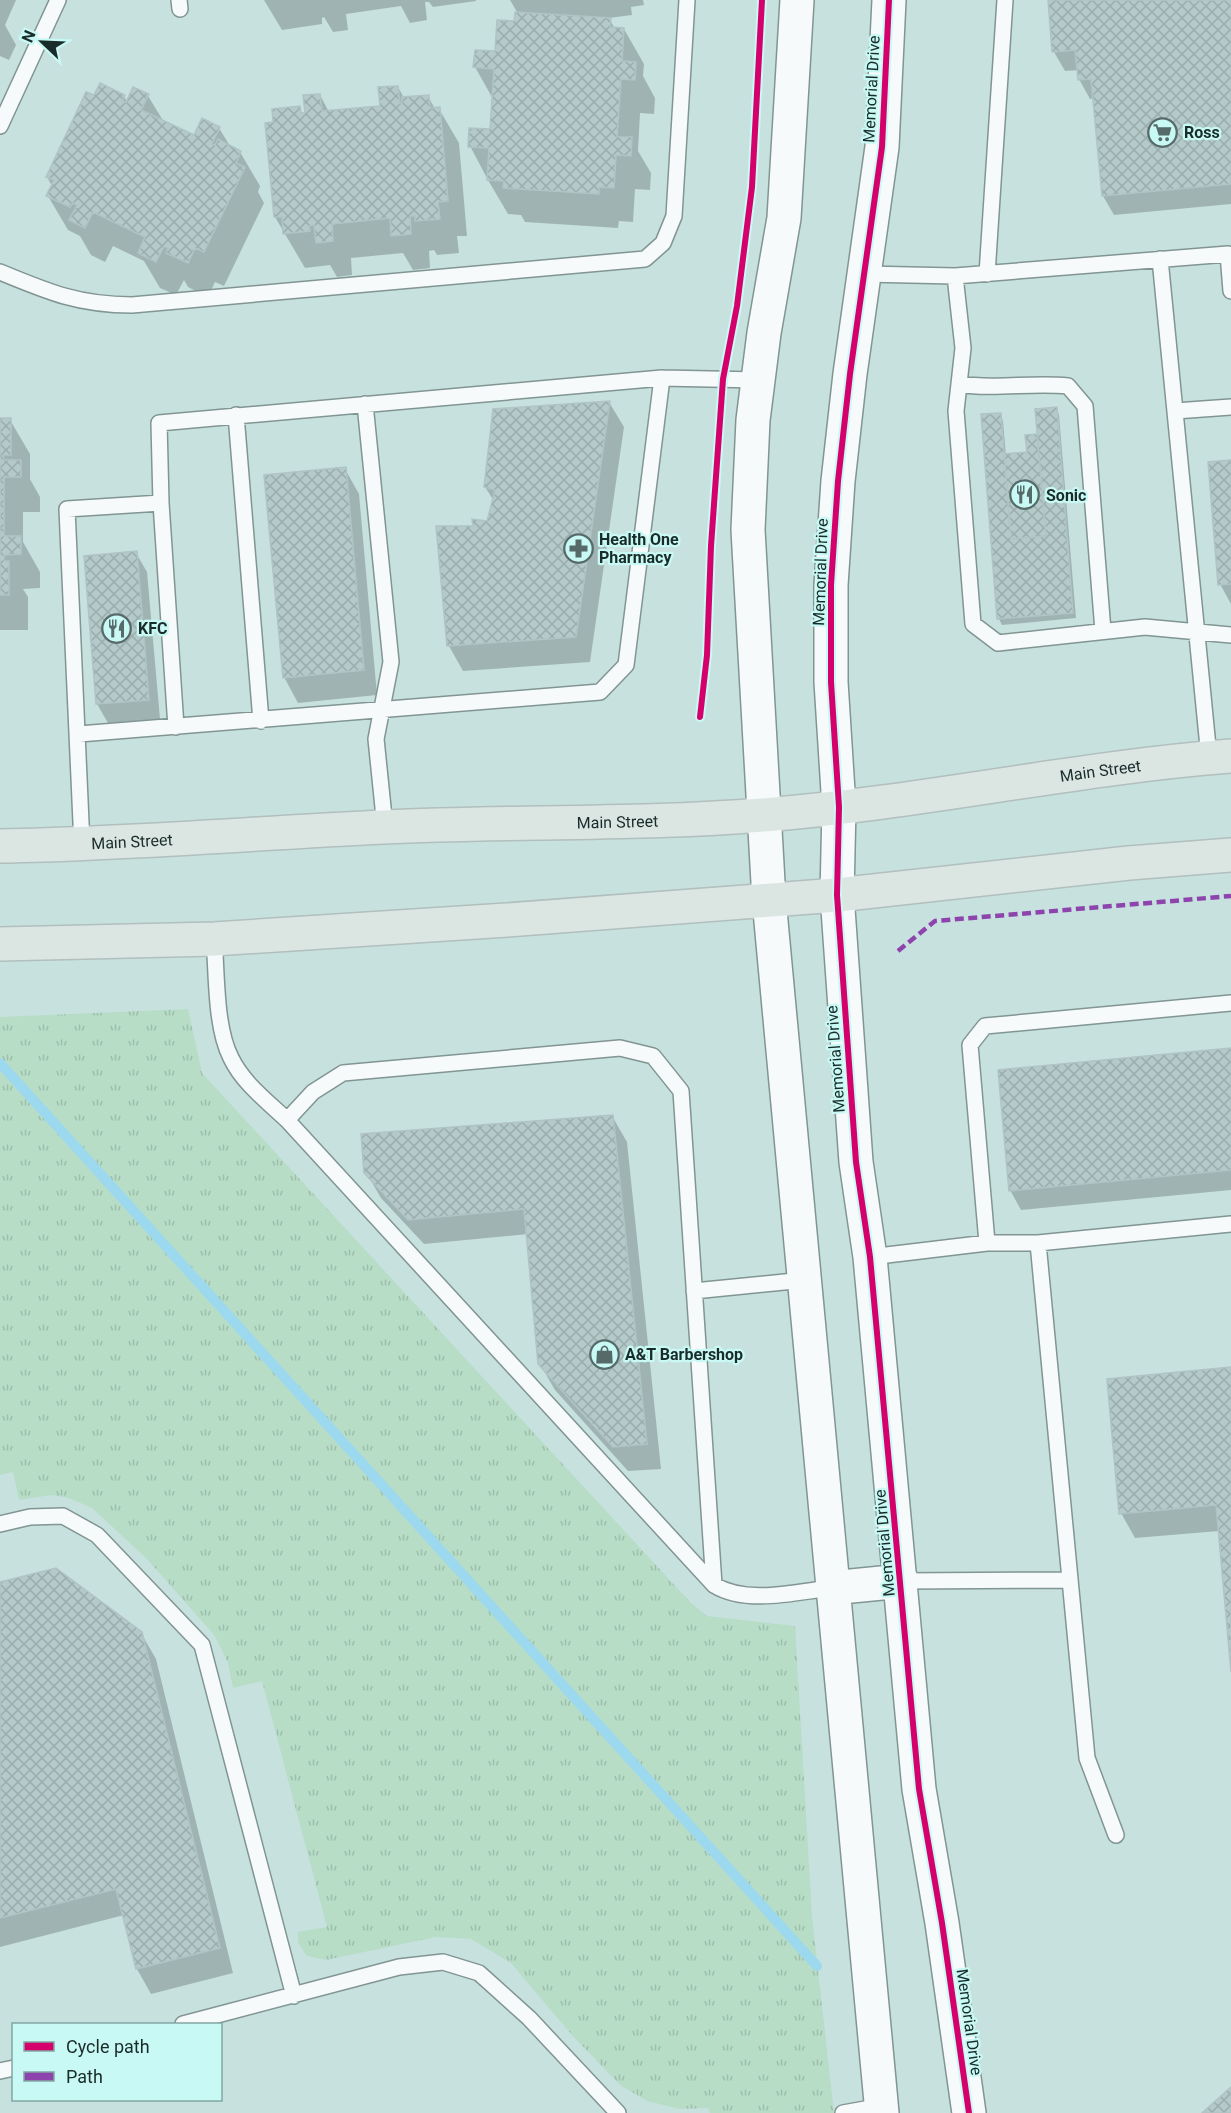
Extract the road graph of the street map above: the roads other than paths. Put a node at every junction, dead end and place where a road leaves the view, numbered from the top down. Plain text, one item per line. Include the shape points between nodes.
1 (58, 0) edge
2 (687, 0) edge
3 (797, 0) edge
4 (889, 0) edge
5 (1005, 0) edge
6 (0, 126) edge
7 (1160, 259) junction
8 (0, 272) edge
9 (865, 274) junction
10 (987, 274) junction
11 (956, 276) junction
12 (1231, 291) edge
13 (662, 378) junction
14 (758, 380) junction
15 (959, 384) junction
16 (365, 404) junction
17 (1231, 407) edge
18 (1175, 411) junction
19 (236, 416) junction
20 (161, 503) junction
21 (1103, 631) junction
22 (1197, 632) junction
23 (1231, 635) edge
24 (382, 711) junction
25 (261, 721) junction
26 (176, 727) junction
27 (79, 734) junction
28 (1220, 757) edge
29 (839, 807) junction
30 (762, 815) junction
31 (385, 827) junction
32 (82, 845) junction
33 (0, 846) edge
34 (1231, 855) edge
35 (837, 896) junction
36 (769, 900) junction
37 (214, 939) junction
38 (0, 944) edge
39 (1231, 1003) edge
40 (287, 1120) junction
41 (1231, 1224) edge
42 (987, 1243) junction
43 (1038, 1243) junction
44 (870, 1257) junction
45 (804, 1280) junction
46 (694, 1291) junction
47 (0, 1524) edge
48 (1070, 1580) junction
49 (902, 1581) junction
50 (714, 1585) junction
51 (831, 1588) junction
52 (1116, 1835) dead end
53 (294, 1996) junction
54 (191, 2023) edge
55 (882, 2109) edge
56 (618, 2113) edge
57 (843, 2113) edge
58 (969, 2113) edge

1 - 6 lane
2 - 8 lane via 674,216 663,243 645,259 132,305 96,305 63,297
3 - 14 street via 784,218
4 - 9 street, Memorial Drive via 882,147
5 - 10 lane
7 - 10 lane
7 - 12 lane via 1228,254
7 - 18 lane
9 - 11 lane
9 - 29 street, Memorial Drive via 838,481 831,585 831,682
10 - 11 lane
11 - 15 lane via 963,348
13 - 14 lane
13 - 16 lane
13 - 24 lane via 626,665 600,692
14 - 30 street via 748,530
15 - 21 lane via 986,388 1046,383 1068,386 1085,406
15 - 21 lane via 956,411 973,624 998,643
16 - 19 lane
16 - 24 lane via 391,662
17 - 18 lane
18 - 22 lane
19 - 20 lane via 159,423
19 - 25 lane
20 - 26 lane
20 - 27 lane via 67,509
21 - 22 lane via 1145,627
22 - 23 lane
22 - 28 lane
24 - 25 lane
24 - 31 lane via 376,739
25 - 26 lane
26 - 27 lane
27 - 32 lane
28 - 29 main road, Main Street
29 - 30 main road, Main Street
29 - 35 street, Memorial Drive
30 - 31 main road, Main Street
30 - 36 street
31 - 32 main road, Main Street
32 - 33 main road, Main Street
34 - 35 main road
35 - 36 main road
35 - 44 street, Memorial Drive via 856,1162
36 - 37 main road
36 - 45 street
37 - 38 main road
37 - 40 lane via 223,1033 231,1059 250,1086
39 - 42 lane via 984,1026 970,1045
40 - 46 lane via 313,1092 343,1073 620,1048 653,1056 681,1091
40 - 50 lane
41 - 43 lane
42 - 43 lane
42 - 44 lane
43 - 48 lane
44 - 49 street, Memorial Drive
45 - 46 lane
45 - 51 street
46 - 50 lane
47 - 53 lane via 30,1516 63,1516 97,1536 202,1645
48 - 49 lane
48 - 52 lane via 1087,1758
49 - 51 street
49 - 58 street, Memorial Drive via 919,1789
50 - 51 lane via 725,1592 750,1596
51 - 55 street
53 - 54 lane
53 - 56 lane via 399,1967 443,1962 479,1973 529,2018
55 - 57 lane

